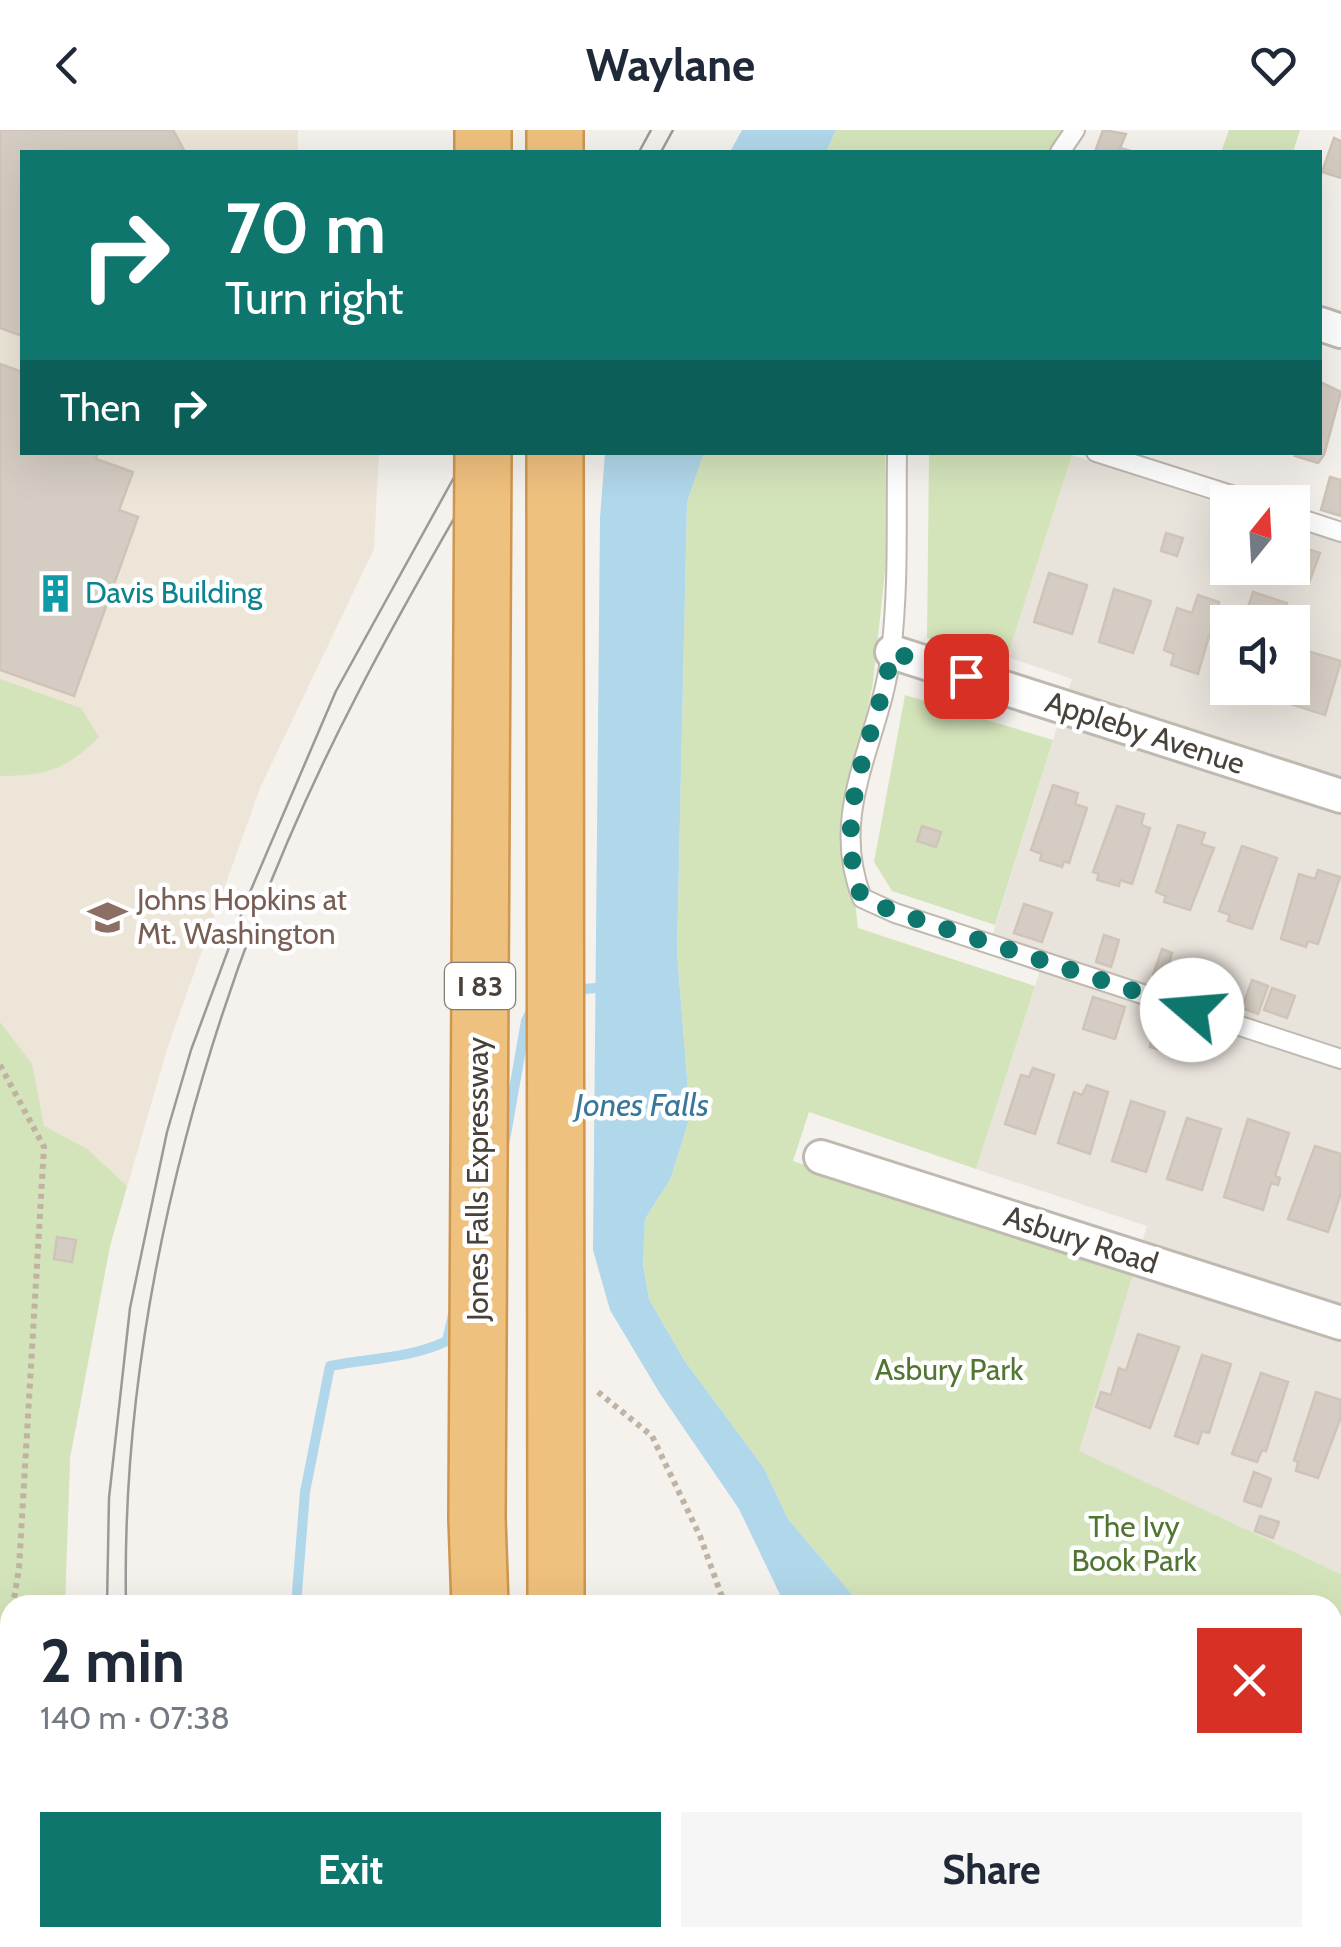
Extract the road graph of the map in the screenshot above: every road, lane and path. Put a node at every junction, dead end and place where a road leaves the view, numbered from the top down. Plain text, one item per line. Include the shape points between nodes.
1 (482, 455) edge
2 (555, 455) edge
3 (898, 455) edge
4 (1105, 455) edge
5 (1210, 488) edge
6 (1310, 522) edge
7 (1341, 532) edge
8 (892, 652) junction
9 (1341, 796) edge
10 (1341, 1059) edge
11 (0, 1065) edge
12 (822, 1157) dead end
13 (1341, 1323) edge
14 (589, 1390) dead end
15 (15, 1595) edge
16 (480, 1595) edge
17 (556, 1595) edge
18 (721, 1595) edge

1 - 16 highway, Jones Falls Expressway / I 83, bridge
2 - 17 highway, I 83
3 - 8 lane
4 - 5 lane
6 - 7 lane
8 - 9 street, Appleby Avenue
8 - 10 lane via 848,830 850,868 862,898
11 - 15 path via 44,1147
12 - 13 street, Asbury Road
14 - 18 path via 652,1436

